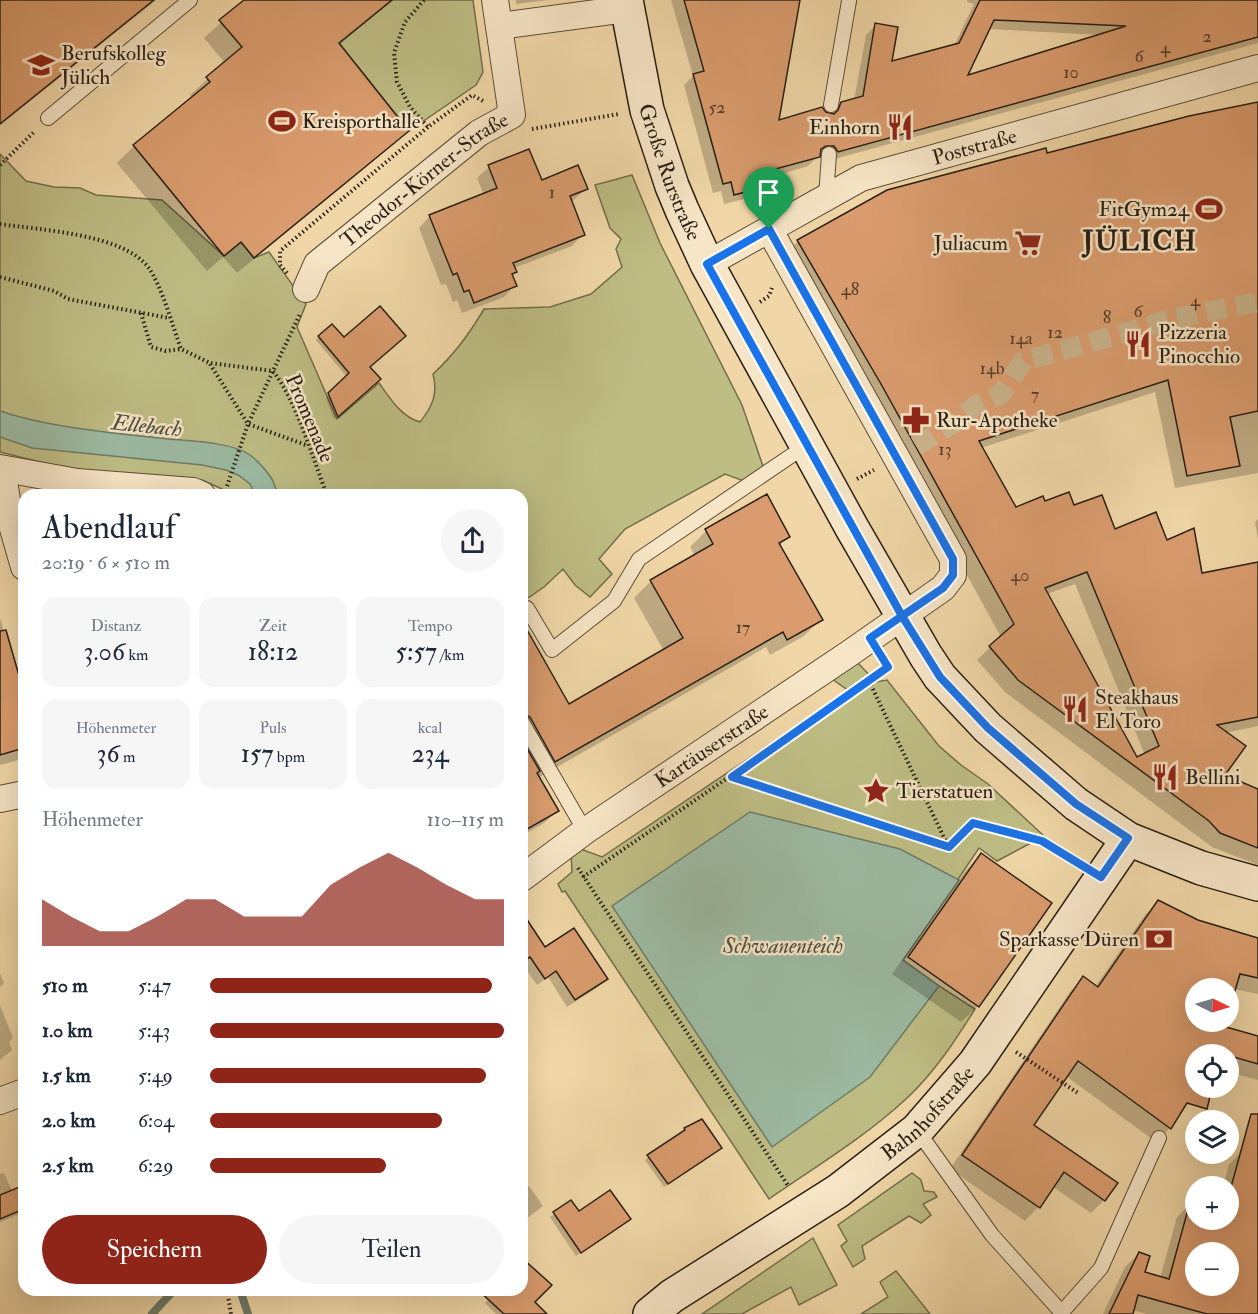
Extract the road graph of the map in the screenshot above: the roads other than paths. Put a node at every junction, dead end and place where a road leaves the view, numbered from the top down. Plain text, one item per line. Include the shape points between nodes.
1 (190, 0) edge
2 (495, 0) edge
3 (849, 2) edge
4 (626, 4) edge
5 (499, 26) junction
6 (1258, 68) edge
7 (831, 105) dead end
8 (48, 118) road end
9 (829, 154) dead end
10 (826, 197) junction
11 (769, 229) junction
12 (707, 264) junction
13 (306, 289) road end
14 (807, 445) junction
15 (1, 468) edge
16 (178, 489) edge
17 (18, 546) edge
18 (528, 610) edge
19 (902, 616) junction
20 (528, 732) edge
21 (18, 795) edge
22 (0, 799) edge
23 (585, 831) junction
24 (1128, 838) junction
25 (528, 873) edge
26 (1258, 884) edge
27 (18, 1094) edge
28 (0, 1101) edge
29 (916, 1130) junction
30 (1159, 1138) dead end
31 (1063, 1313) edge
32 (650, 1314) edge

1 - 8 lane
2 - 5 street, Theodor-Körner-Straße
3 - 7 lane
4 - 5 street
4 - 12 main road, Große Rurstraße via 647,110 672,186
5 - 13 street, Theodor-Körner-Straße via 512,115 478,133 317,264
6 - 10 street, Poststraße via 861,178
9 - 10 lane
10 - 11 street, Poststraße
11 - 12 street, Poststraße
11 - 19 street via 953,559 953,575 943,588
12 - 14 main road, Große Rurstraße
14 - 18 lane via 639,559 614,601 552,650
14 - 19 main road, Große Rurstraße
15 - 16 street via 77,482
15 - 17 street
19 - 23 street, Kartäuserstraße
19 - 24 main road, Große Rurstraße via 940,677 988,728 1076,804
20 - 23 lane
21 - 22 street
23 - 25 street, Kartäuserstraße
24 - 26 main road, Große Rurstraße via 1201,868
24 - 29 main road, Bahnhofstraße via 975,1063
27 - 28 street
29 - 31 lane via 992,1235
29 - 32 main road, Bahnhofstraße via 838,1191 672,1296
30 - 31 lane via 1101,1268

